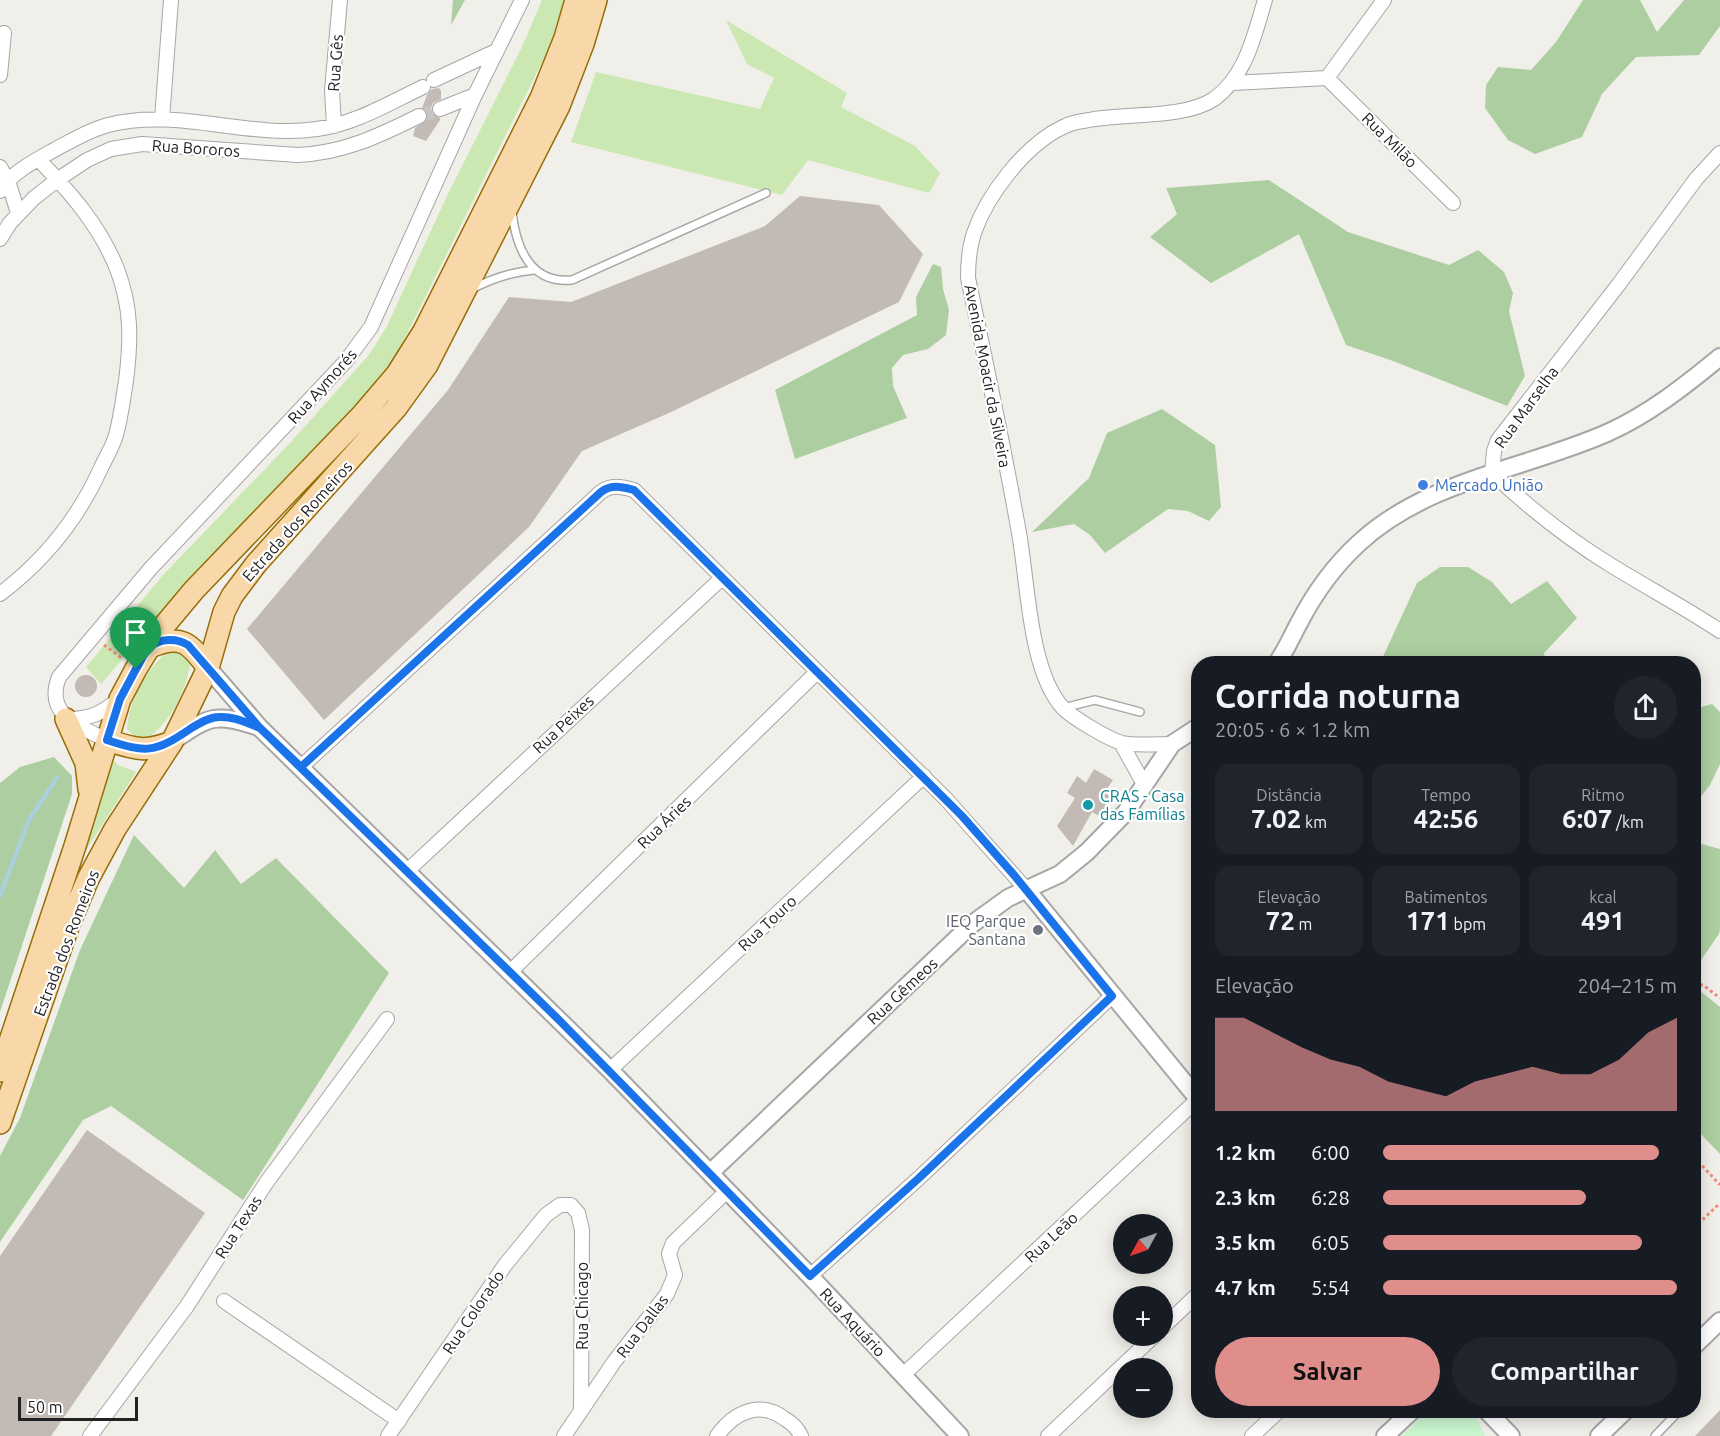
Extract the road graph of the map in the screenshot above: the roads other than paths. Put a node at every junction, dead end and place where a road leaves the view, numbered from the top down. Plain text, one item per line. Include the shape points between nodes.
1 (171, 0) edge
2 (339, 0) edge
3 (522, 0) edge
4 (576, 0) edge
5 (596, 0) edge
6 (1265, 0) edge
7 (1384, 0) edge
8 (4, 33) dead end
9 (496, 51) junction
10 (0, 75) edge
11 (1327, 78) junction
12 (1232, 83) junction
13 (475, 95) junction
14 (440, 109) tunnel mouth
15 (418, 116) tunnel mouth
16 (162, 119) junction
17 (334, 126) junction
18 (1720, 153) edge
19 (38, 159) junction
20 (0, 167) edge
21 (57, 180) junction
22 (4, 186) edge
23 (766, 193) dead end
24 (511, 200) junction
25 (1453, 203) dead end
26 (0, 212) edge
27 (14, 218) junction
28 (0, 239) edge
29 (534, 270) junction
30 (465, 293) junction
31 (1720, 357) edge
32 (1492, 473) junction
33 (722, 578) junction
34 (0, 594) edge
35 (1720, 631) edge
36 (150, 647) junction
37 (1282, 656) edge
38 (208, 668) junction
39 (817, 672) junction
40 (120, 699) junction
41 (1063, 708) junction
42 (1140, 712) dead end
43 (66, 719) junction
44 (260, 728) junction
45 (1191, 732) edge
46 (107, 740) junction
47 (172, 742) junction
48 (1121, 743) junction
49 (1172, 744) junction
50 (301, 767) junction
51 (924, 776) junction
52 (1144, 786) junction
53 (90, 796) junction
54 (406, 872) junction
55 (1026, 889) junction
56 (511, 971) junction
57 (1112, 996) junction
58 (387, 1019) dead end
59 (610, 1070) junction
60 (0, 1071) edge
61 (1191, 1091) edge
62 (1191, 1106) edge
63 (0, 1123) edge
64 (710, 1173) junction
65 (727, 1191) junction
66 (571, 1205) joint
67 (810, 1276) junction
68 (224, 1301) dead end
69 (1191, 1301) edge
70 (1173, 1318) edge
71 (1720, 1321) edge
72 (1701, 1339) edge
73 (1143, 1346) edge
74 (903, 1375) junction
75 (581, 1410) junction
76 (1271, 1418) edge
77 (1404, 1418) edge
78 (1494, 1418) edge
79 (1618, 1418) edge
80 (1672, 1418) edge
81 (399, 1421) junction
82 (90, 1436) edge
83 (388, 1436) edge
84 (564, 1436) edge
85 (717, 1436) edge
86 (801, 1436) edge
87 (960, 1436) edge
88 (1048, 1436) edge
89 (1252, 1436) edge
90 (1385, 1436) edge
91 (1511, 1436) edge
92 (1599, 1436) edge
93 (1655, 1436) edge

1 - 16 street
2 - 17 street, Rua Gês via 332,90
3 - 9 street, Rua Aymorés
4 - 36 main road, Estrada dos Romeiros via 541,98 424,331 397,374 289,493 212,569
5 - 24 main road, Estrada dos Romeiros via 567,85
6 - 12 street, Avenida Moacir da Silveira via 1245,62
7 - 11 street
8 - 10 street
9 - 13 street, Rua Aymorés
9 - 17 street, Rua Bororos
11 - 12 street
11 - 25 street, Rua Milão
12 - 41 street, Avenida Moacir da Silveira via 1213,100 1192,108 1064,126 1009,172 985,208 974,234 968,278 1018,524 1038,648 1044,673
13 - 14 street
13 - 43 street, Rua Aymorés via 361,343 151,568 64,670 56,685 56,698
15 - 21 street, Rua Bororos via 357,144 323,154 125,145 100,153
16 - 17 street, Rua Bororos via 277,130
16 - 19 street, Rua Bororos via 95,129
18 - 32 street, Rua Marselha via 1696,179 1498,440
19 - 21 street
19 - 22 street, Rua Bororos
20 - 22 street
21 - 27 street, Rua Bororos
21 - 34 street via 92,222 117,270 130,321 125,385 116,436 73,521 50,550
22 - 27 street
23 - 29 lane via 572,280 558,281
24 - 29 lane via 517,237
24 - 30 main road, Estrada dos Romeiros
26 - 27 street
27 - 28 street, Rua Bororos
29 - 30 lane via 495,277
30 - 38 main road, Estrada dos Romeiros via 427,365 402,400 244,579 224,612
31 - 32 street via 1664,400 1608,433
32 - 35 street via 1566,535
32 - 37 street via 1421,501 1360,542 1320,589
33 - 39 street
33 - 50 street via 634,490 606,488
33 - 54 street, Rua Peixes
36 - 38 main road via 167,639 181,640
36 - 40 main road, Estrada dos Romeiros
38 - 44 street, Rua Aquário
38 - 47 main road, Estrada dos Romeiros
39 - 51 street
39 - 56 street, Rua Áries
40 - 43 street via 90,717
40 - 46 main road, Estrada dos Romeiros
41 - 42 lane via 1095,700
41 - 48 street, Avenida Moacir da Silveira
43 - 46 street
43 - 53 main road via 86,763
44 - 47 street via 220,717 208,719
44 - 50 street, Rua Aquário
45 - 49 street
46 - 47 main road via 152,750
46 - 53 main road, Estrada dos Romeiros
47 - 63 main road, Estrada dos Romeiros via 115,829 88,879
48 - 49 street, Avenida Moacir da Silveira
48 - 52 street
49 - 52 street, Rua Gêmeos
50 - 54 street, Rua Aquário
51 - 55 street
51 - 59 street, Rua Touro
52 - 55 street, Rua Gêmeos via 1126,812 1087,852 1060,874
53 - 60 main road, Estrada dos Romeiros
54 - 56 street, Rua Aquário
55 - 57 street
55 - 64 street, Rua Gêmeos via 997,904 972,924
56 - 59 street, Rua Aquário
57 - 61 street
57 - 67 street
58 - 82 street, Rua Texas via 266,1183 187,1306
59 - 64 street, Rua Aquário
62 - 74 street, Rua Leão
64 - 65 street, Rua Aquário
65 - 67 street, Rua Aquário
65 - 75 street, Rua Dallas via 673,1243 669,1254 675,1275 667,1294
66 - 75 street, Rua Chicago via 578,1213 582,1230
66 - 81 street, Rua Colorado via 553,1209 505,1264
67 - 74 street, Rua Aquário
68 - 81 street
69 - 70 street
71 - 72 street
73 - 88 street
74 - 87 street, Rua Aquário
75 - 84 street, Rua Dallas
76 - 89 street
77 - 90 street
78 - 91 street
79 - 92 street
80 - 93 lane
81 - 83 street, Rua Colorado
85 - 86 street via 739,1414 765,1409 777,1412

